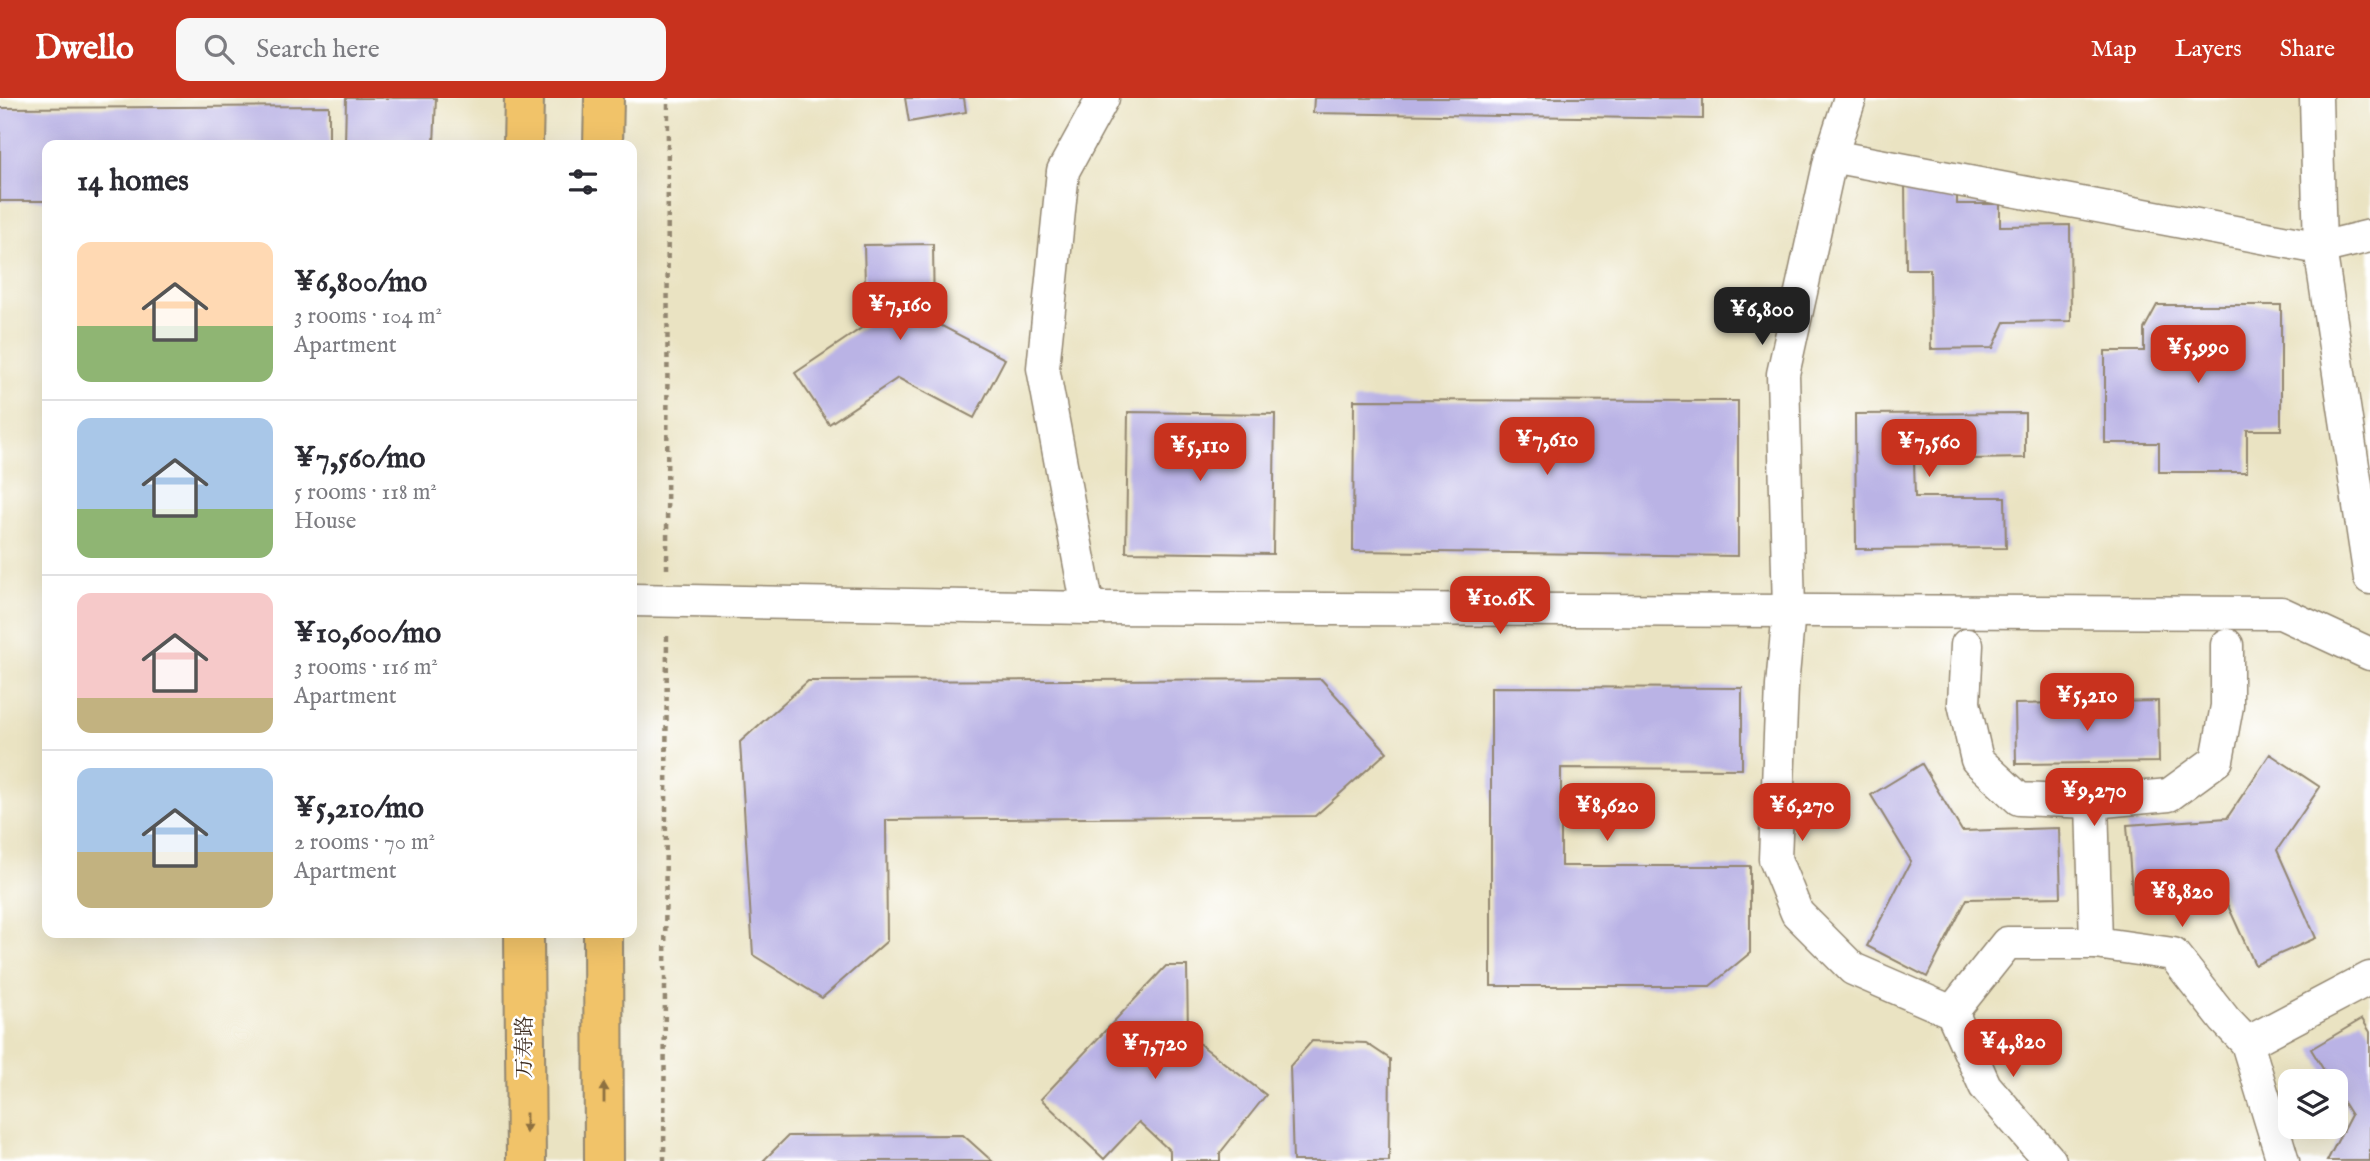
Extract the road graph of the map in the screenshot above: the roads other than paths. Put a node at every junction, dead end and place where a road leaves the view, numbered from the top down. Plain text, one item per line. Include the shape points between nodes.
1 (524, 98) edge
2 (604, 98) edge
3 (1103, 98) edge
4 (1850, 98) edge
5 (2316, 98) edge
6 (523, 140) edge
7 (603, 140) edge
8 (1831, 156) junction
9 (2370, 236) edge
10 (2320, 248) junction
11 (2357, 412) edge
12 (2370, 578) edge
13 (637, 600) edge
14 (1088, 608) junction
15 (1789, 611) junction
16 (1967, 645) dead end
17 (2227, 645) dead end
18 (2370, 654) edge
19 (2092, 802) junction
20 (524, 938) edge
21 (603, 938) edge
22 (2096, 943) junction
23 (2370, 978) edge
24 (1952, 1012) junction
25 (2247, 1044) junction
26 (526, 1161) edge
27 (604, 1161) edge
28 (2050, 1161) edge
29 (2283, 1161) edge

1 - 6 main road
2 - 7 main road
3 - 14 street via 1063,171 1043,368
4 - 8 street
5 - 10 street
8 - 10 street
8 - 15 street via 1783,374
9 - 10 street
10 - 11 street
11 - 12 street
13 - 14 street
14 - 15 street
15 - 18 street via 2281,613
15 - 24 street via 1775,859 1788,891 1797,913 1853,969
16 - 19 street via 1964,703 1977,760 2019,799
17 - 19 street via 2227,706 2217,760 2169,795
19 - 22 street
20 -> 26 main road, 万寿路
27 -> 21 main road
22 - 24 street via 2007,943
22 - 25 street via 2173,954
23 - 25 street
24 - 28 street via 1985,1086
25 - 29 street

